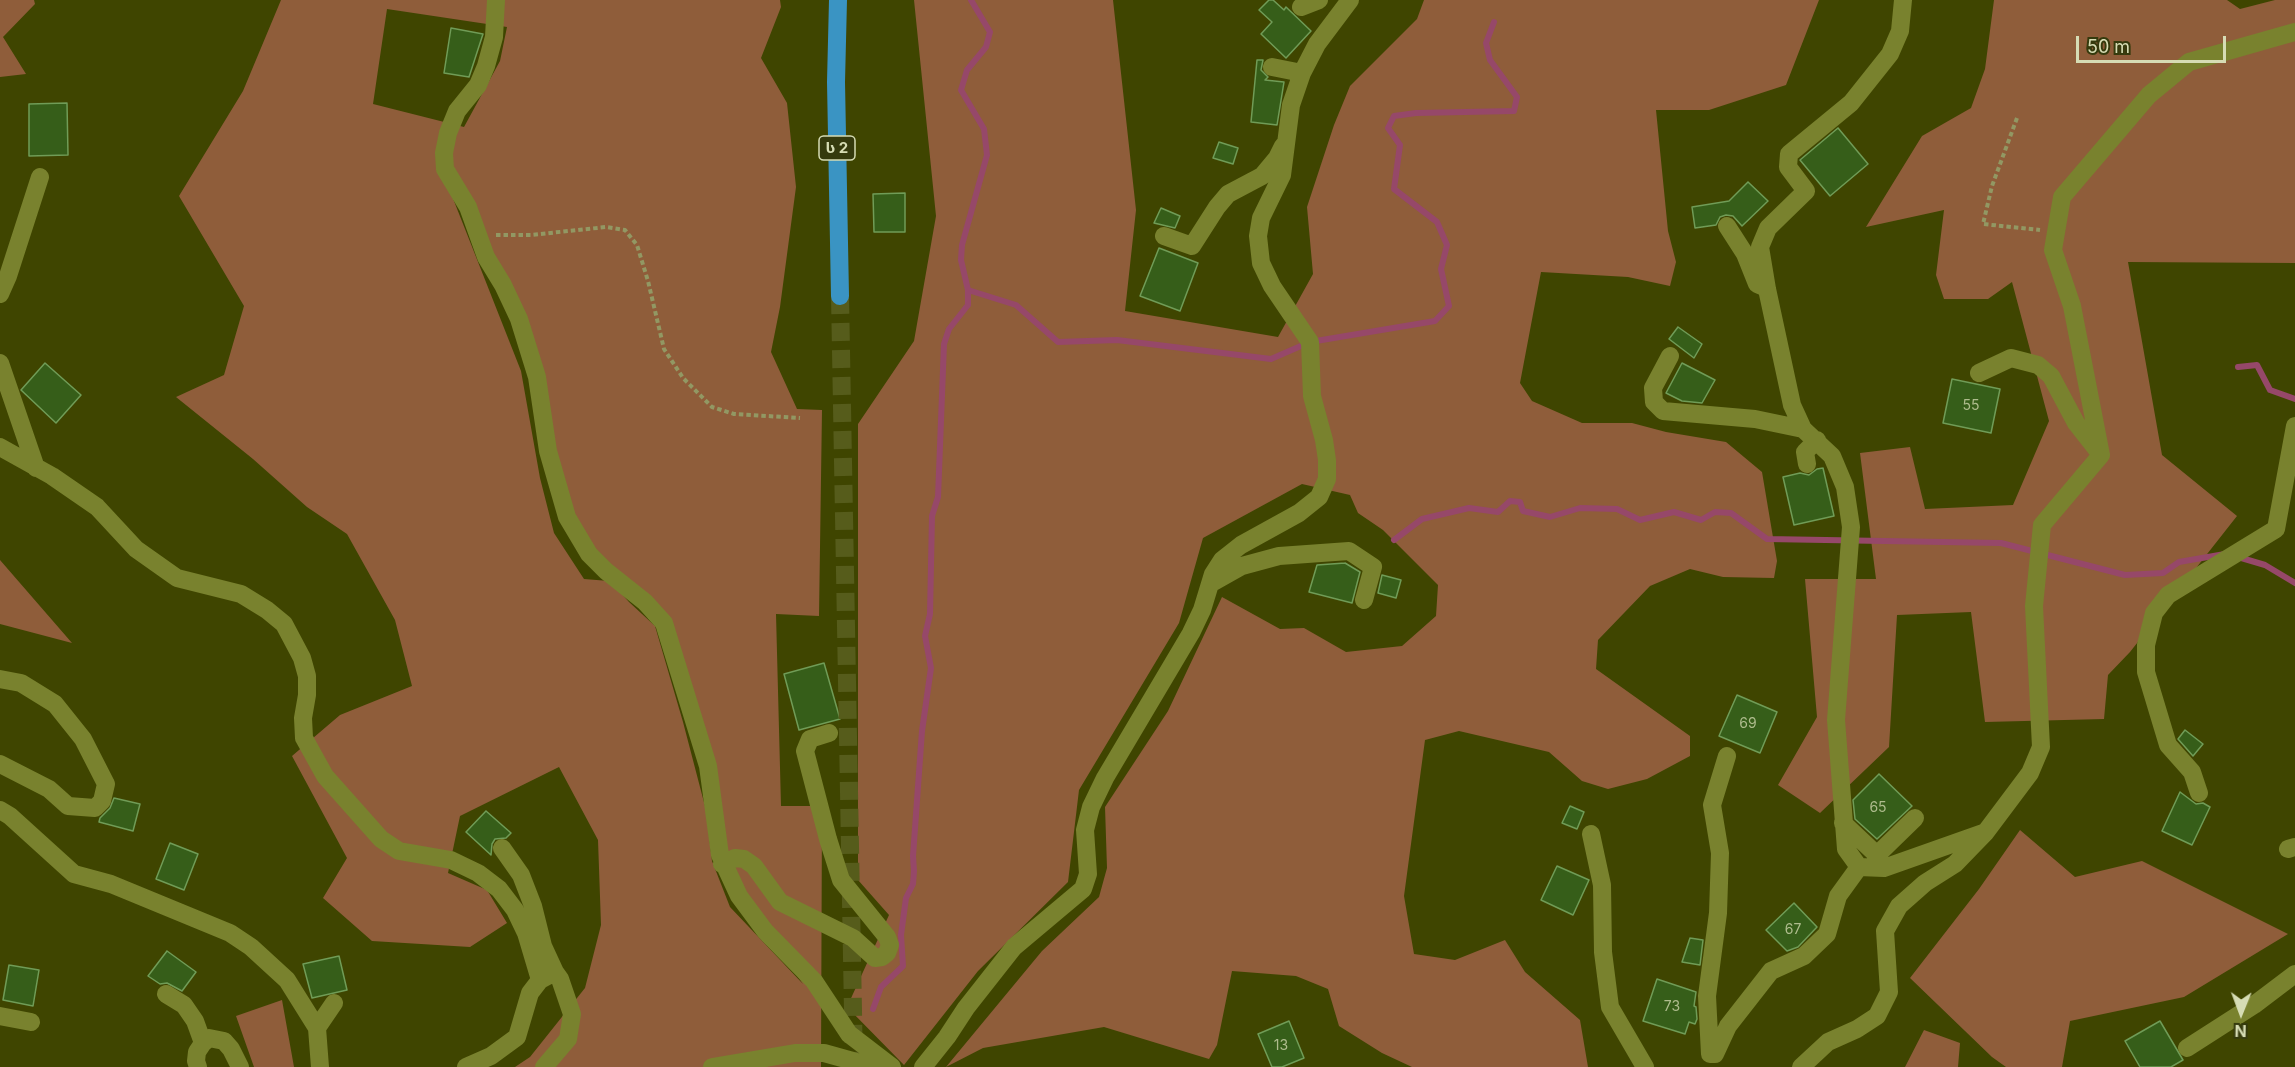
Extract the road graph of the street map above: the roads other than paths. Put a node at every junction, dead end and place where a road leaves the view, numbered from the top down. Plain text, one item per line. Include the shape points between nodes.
1 (496, 0) edge
2 (838, 0) edge
3 (1319, 0) edge
4 (1350, 0) edge
5 (1903, 0) edge
6 (1300, 7) dead end
7 (2295, 32) edge
8 (1272, 67) dead end
9 (1302, 73) junction
10 (1288, 136) junction
11 (40, 177) dead end
12 (1727, 226) dead end
13 (1164, 236) dead end
14 (1767, 289) junction
15 (0, 294) edge
16 (840, 296) tunnel mouth
17 (1670, 356) dead end
18 (0, 363) edge
19 (1979, 373) dead end
20 (2295, 426) edge
21 (1810, 434) junction
22 (0, 447) edge
23 (2101, 455) junction
24 (1807, 464) dead end
25 (36, 468) junction
26 (1210, 584) junction
27 (1364, 600) dead end
28 (0, 680) edge
29 (829, 732) dead end
30 (1727, 756) dead end
31 (0, 764) edge
32 (2199, 794) dead end
33 (0, 810) edge
34 (1915, 818) dead end
35 (1843, 823) junction
36 (1985, 833) junction
37 (1591, 834) dead end
38 (502, 848) dead end
39 (722, 864) junction
40 (1859, 867) junction
41 (2295, 974) edge
42 (548, 976) junction
43 (166, 994) dead end
44 (334, 1003) dead end
45 (0, 1016) edge
46 (31, 1022) dead end
47 (316, 1028) junction
48 (203, 1043) junction
49 (2187, 1048) dead end
50 (1709, 1061) edge
51 (198, 1067) edge
52 (240, 1067) edge
53 (320, 1067) edge
54 (466, 1067) edge
55 (544, 1067) edge
56 (712, 1067) edge
57 (874, 1067) edge
58 (892, 1067) edge
59 (923, 1067) edge
60 (1645, 1067) edge
61 (1801, 1067) edge

1 - 39 street via 494,37 486,66 478,85 457,111 448,133 445,169 468,207 486,256 519,319 537,377 548,451 567,517 589,554 645,602 664,624 708,766
2 - 16 highway, ს 2
3 - 6 street
4 - 9 street via 1317,44
5 - 14 street via 1900,30 1890,54 1851,103 1789,154 1788,167 1806,191 1768,228 1760,247
7 - 23 street via 2189,62 2150,95 2062,197 2053,250 2072,306
8 - 9 street
9 - 10 street via 1291,105
10 - 13 street via 1262,176 1228,194 1192,246
10 - 26 street via 1282,175 1261,218 1261,263 1310,342 1312,396 1324,440 1327,480 1319,497 1299,513 1222,560
11 - 15 street
12 - 14 street via 1745,254 1757,284
14 - 21 street via 1792,405
17 - 21 street via 1653,388 1654,402 1663,411 1755,419
18 - 25 street
19 - 23 street via 2011,358 2038,365 2051,376 2076,423
20 - 32 street via 2276,530 2168,595 2154,614 2146,645 2146,672 2168,745 2192,772
21 - 24 street via 1805,452
21 - 35 street via 1832,456 1845,487 1851,527 1836,720
22 - 25 street
23 - 36 street via 2042,525 2034,606 2041,747 2030,773
25 - 42 street via 97,507 136,549 177,578 241,594 284,624 295,641 307,676 304,738 325,776 381,838 399,851 451,860 499,889 515,910
26 - 27 street via 1242,566 1279,556 1349,551 1373,567
26 - 59 street via 1191,633 1091,807 1085,830 1088,874 1083,889 1014,947
28 - 31 street via 21,683 55,704 83,738 106,784 102,801 95,808 68,806 49,789
29 - 39 street via 810,739 805,751 828,839 841,880 886,937 888,952 875,958 853,938 780,902 754,866 744,859
30 - 50 street via 1712,805 1720,853 1718,913 1707,996
33 - 47 street via 74,874 111,884 230,933 251,947 287,980
34 - 35 street via 1877,855
35 - 40 street via 1846,849
36 - 40 street via 1884,868
36 - 61 street via 1955,864 1899,906 1885,930 1889,992 1877,1016 1828,1042
37 - 60 street via 1602,885 1603,952 1610,1006
38 - 42 street via 521,875 533,906
39 - 58 street via 758,922 814,981 849,1034
40 - 50 street via 1838,896 1827,933 1804,956 1771,971 1728,1026
41 - 49 street
42 - 54 street via 530,993 517,1037 491,1056
42 - 55 street via 560,979 572,1014 568,1039
43 - 48 street via 184,1005
44 - 47 street
45 - 46 street
47 - 53 street
48 - 51 street via 197,1052
48 - 52 street via 209,1038 224,1041
56 - 57 street via 795,1053 824,1053

